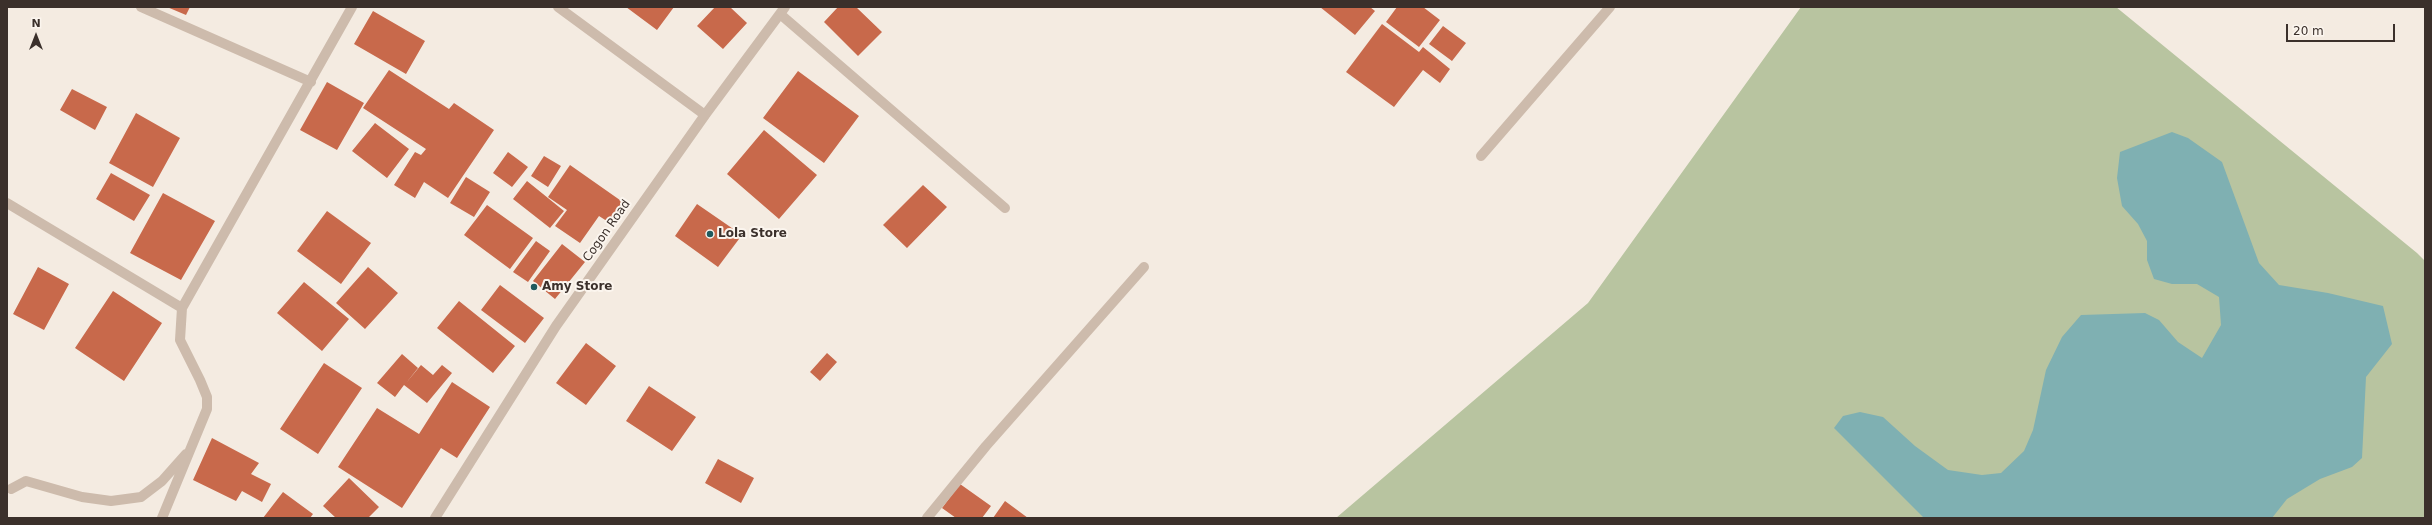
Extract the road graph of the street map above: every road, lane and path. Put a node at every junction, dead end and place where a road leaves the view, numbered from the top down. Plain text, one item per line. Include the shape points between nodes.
1 (141, 7) edge
2 (352, 7) edge
3 (558, 7) edge
4 (1610, 7) edge
5 (782, 10) edge
6 (311, 82) junction
7 (705, 115) junction
8 (1482, 156) dead end
9 (7, 203) edge
10 (1005, 208) dead end
11 (1144, 267) dead end
12 (182, 308) junction
13 (191, 449) junction
14 (12, 489) dead end
15 (162, 518) edge
16 (435, 518) edge
17 (927, 518) edge

1 - 6 street
2 - 6 street
3 - 7 street
4 - 8 street
5 - 7 street, Cogon Road
5 - 10 street
6 - 12 street
7 - 16 street, Cogon Road via 556,326
9 - 12 street
11 - 17 street via 986,446
12 - 13 street via 180,340 207,397 207,409
13 - 14 street via 162,481 141,496 111,501 89,498 26,481
13 - 15 street

